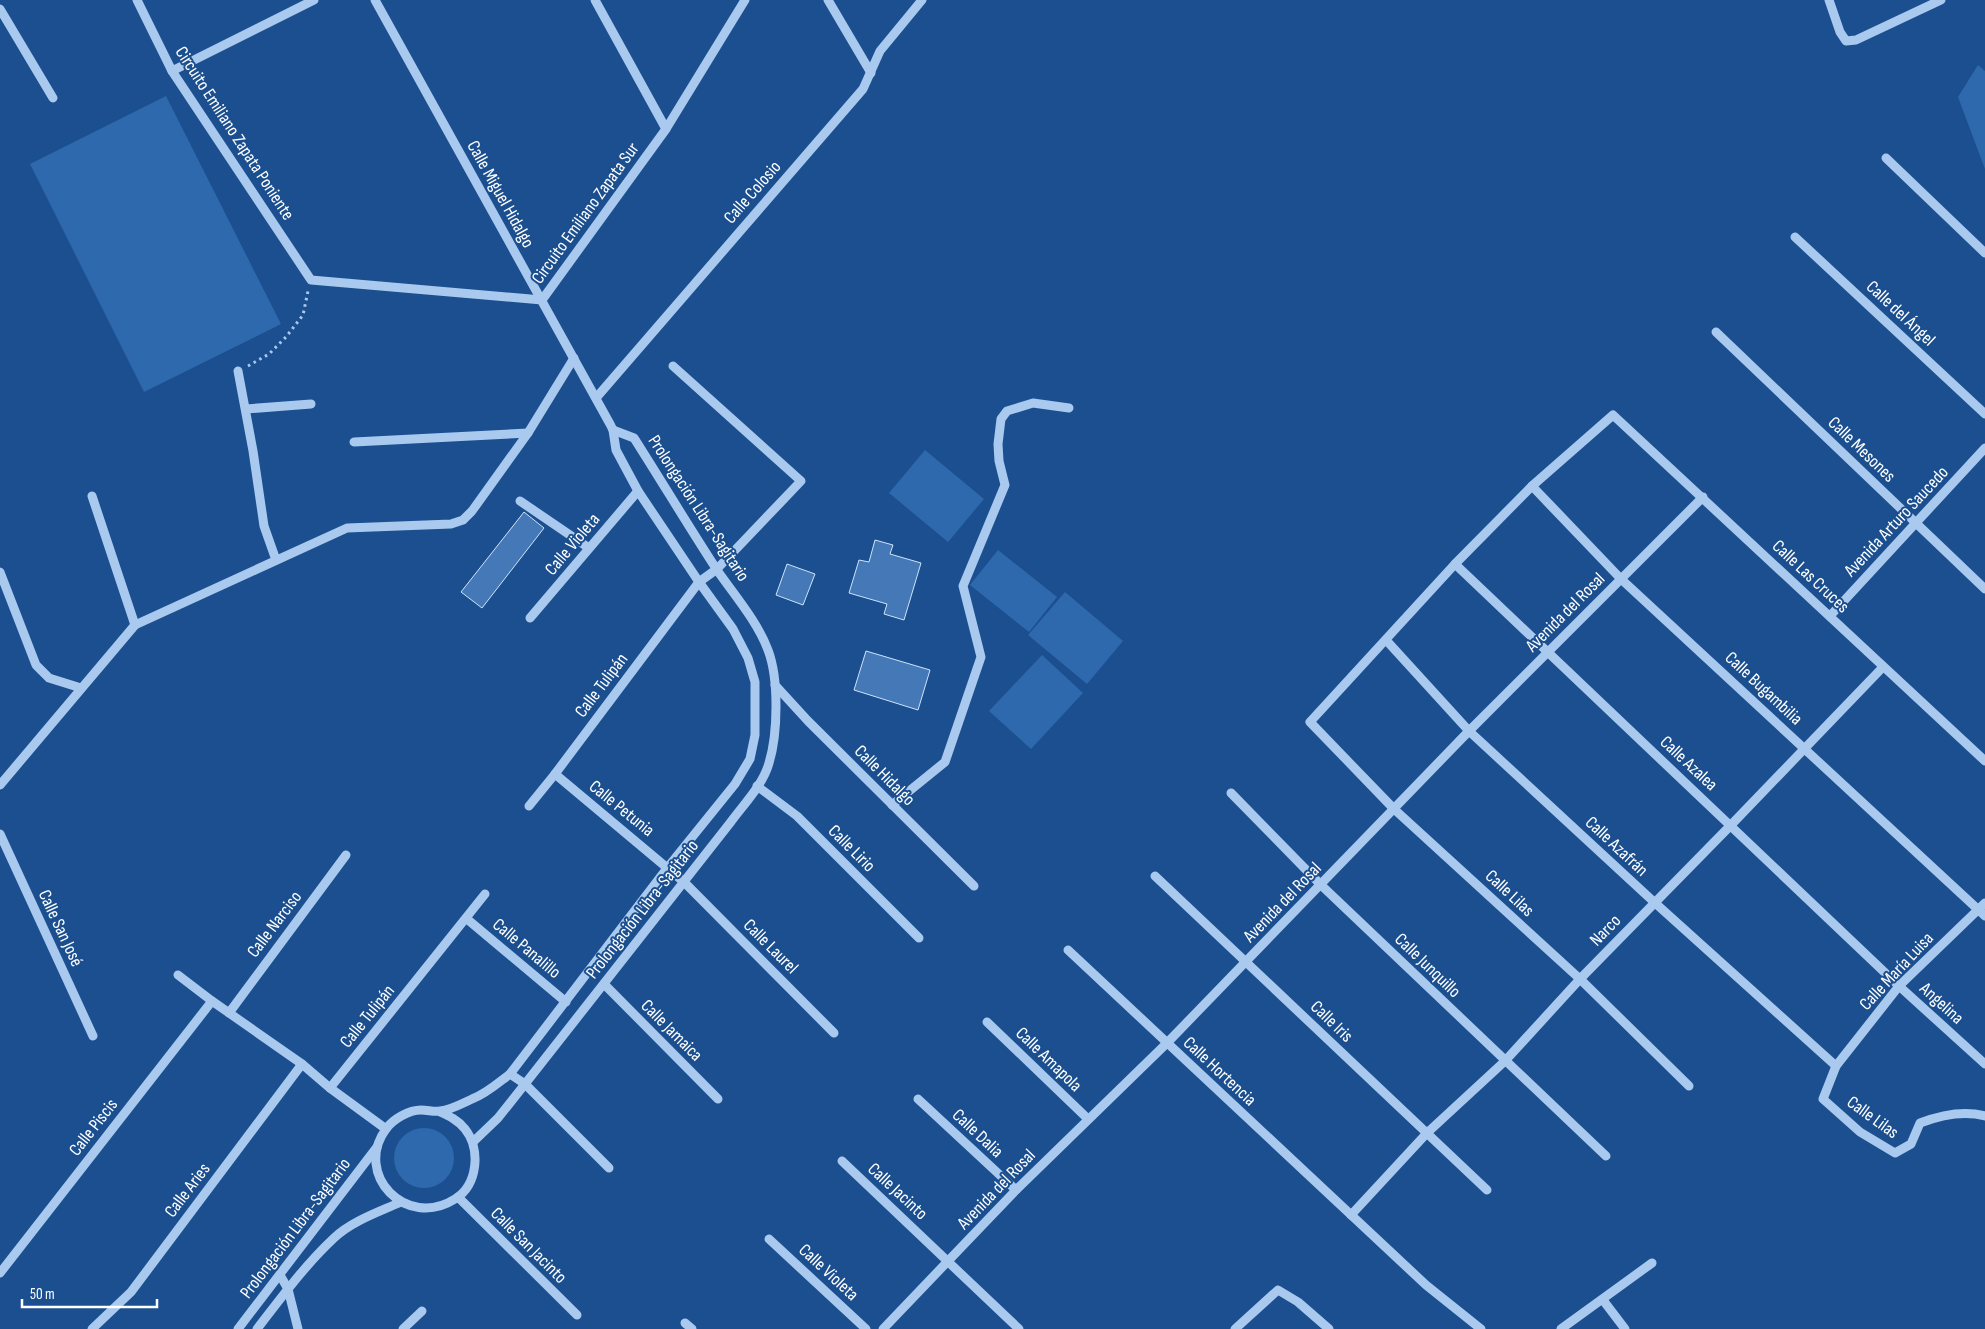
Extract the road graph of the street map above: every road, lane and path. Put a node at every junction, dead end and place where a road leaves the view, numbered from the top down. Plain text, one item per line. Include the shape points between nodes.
1 (137, 0) edge
2 (314, 0) edge
3 (375, 0) edge
4 (594, 0) edge
5 (745, 0) edge
6 (828, 0) edge
7 (922, 0) edge
8 (1829, 0) edge
9 (1941, 0) edge
10 (0, 8) edge
11 (172, 71) junction
12 (871, 73) junction
13 (53, 98) dead end
14 (666, 129) junction
15 (1886, 158) dead end
16 (1795, 237) dead end
17 (1985, 253) edge
18 (311, 280) junction
19 (542, 300) junction
20 (1716, 332) dead end
21 (574, 358) junction
22 (673, 366) dead end
23 (238, 371) joint
24 (596, 398) junction
25 (311, 404) dead end
26 (1069, 408) dead end
27 (246, 409) junction
28 (1985, 414) edge
29 (613, 430) junction
30 (528, 433) junction
31 (354, 442) dead end
32 (1985, 448) edge
33 (1532, 486) junction
34 (638, 491) junction
35 (92, 496) dead end
36 (1703, 497) junction
37 (520, 501) dead end
38 (1917, 523) junction
39 (589, 548) junction
40 (276, 560) junction
41 (1455, 564) junction
42 (717, 569) junction
43 (0, 572) edge
44 (1621, 579) junction
45 (699, 582) junction
46 (1985, 589) edge
47 (1830, 616) junction
48 (530, 618) dead end
49 (135, 625) junction
50 (1386, 640) junction
51 (1548, 653) junction
52 (1883, 667) junction
53 (775, 685) junction
54 (81, 688) junction
55 (1469, 731) junction
56 (1805, 749) junction
57 (1985, 761) edge
58 (555, 774) junction
59 (0, 785) edge
60 (757, 786) junction
61 (1231, 793) dead end
62 (892, 805) junction
63 (529, 806) dead end
64 (1394, 809) junction
65 (1731, 825) junction
66 (0, 834) edge
67 (346, 855) dead end
68 (668, 867) junction
69 (1155, 876) dead end
70 (684, 882) junction
71 (1321, 885) junction
72 (974, 886) dead end
73 (486, 894) dead end
74 (1654, 902) junction
75 (1985, 903) edge
76 (1981, 913) edge
77 (467, 919) junction
78 (920, 938) dead end
79 (1068, 950) dead end
80 (1247, 962) junction
81 (178, 975) dead end
82 (1580, 979) junction
83 (604, 984) junction
84 (1899, 986) junction
85 (212, 1001) junction
86 (566, 1002) junction
87 (228, 1012) junction
88 (987, 1022) dead end
89 (834, 1032) dead end
90 (93, 1036) dead end
91 (1167, 1043) junction
92 (1505, 1061) junction
93 (302, 1064) junction
94 (1985, 1064) edge
95 (1836, 1066) junction
96 (510, 1074) junction
97 (525, 1084) junction
98 (1689, 1086) dead end
99 (330, 1088) junction
100 (718, 1099) dead end
101 (918, 1099) dead end
102 (440, 1112) junction
103 (1985, 1116) edge
104 (1088, 1119) junction
105 (386, 1129) junction
106 (1426, 1133) junction
107 (473, 1142) junction
108 (377, 1147) junction
109 (1606, 1156) dead end
110 (842, 1161) dead end
111 (609, 1168) dead end
112 (1016, 1190) junction
113 (1488, 1190) dead end
114 (458, 1197) junction
115 (401, 1202) junction
116 (1351, 1215) junction
117 (769, 1239) dead end
118 (949, 1262) junction
119 (1652, 1263) dead end
120 (0, 1273) edge
121 (280, 1276) junction
122 (288, 1289) junction
123 (1603, 1300) junction
124 (422, 1311) dead end
125 (577, 1315) dead end
126 (92, 1329) edge
127 (238, 1329) edge
128 (257, 1329) edge
129 (298, 1329) edge
130 (403, 1329) edge
131 (866, 1329) edge
132 (883, 1329) edge
133 (1019, 1329) edge
134 (1236, 1329) edge
135 (1329, 1329) edge
136 (1481, 1329) edge
137 (1561, 1329) edge
138 (1625, 1329) edge

1 - 11 street, Circuito Emiliano Zapata Poniente
2 - 11 street
3 - 19 street, Calle Miguel Hidalgo
4 - 14 street
5 - 14 street, Circuito Emiliano Zapata Sur
6 - 12 street
7 - 12 street, Calle Colosio via 880,51
8 - 9 street via 1846,41 1856,40
10 - 13 street
11 - 18 street, Circuito Emiliano Zapata Poniente
12 - 24 street, Calle Colosio via 863,89
14 - 19 street, Circuito Emiliano Zapata Sur
15 - 17 street
16 - 28 street, Calle del Ángel
18 - 19 street, Circuito Emiliano Zapata Sur
18 - 23 path via 303,315 269,354
19 - 21 street, Calle Miguel Hidalgo
20 - 38 street, Calle Mesones
21 - 24 street, Calle Miguel Hidalgo
21 - 30 street
22 - 42 street, Calle Tulipán via 801,481
23 - 27 street
24 - 29 street, Calle Miguel Hidalgo
25 - 27 street
26 - 62 street via 1033,403 1007,412 1001,419 999,461 1005,486 963,586 981,656 945,762
27 - 40 street via 264,526
29 - 34 street, Prolongación Libra-Sagitario via 616,450
29 - 42 street, Prolongación Libra-Sagitario via 634,438
30 - 31 street
30 - 40 street via 463,520 451,524 347,528
32 - 38 street, Avenida Arturo Saucedo
33 - 36 street, Calle Las Cruces via 1613,415
33 - 41 street
33 - 44 street, Calle Bugambilia
34 - 39 street, Calle Violeta
34 - 45 street, Prolongación Libra-Sagitario
35 - 49 street
36 - 44 street, Avenida del Rosal
36 - 47 street, Calle Las Cruces
37 - 39 street
38 - 46 street, Calle Mesones
38 - 47 street, Avenida Arturo Saucedo
39 - 48 street, Calle Violeta
40 - 49 street
41 - 50 street
41 - 51 street, Calle Azalea
42 - 45 street, Calle Tulipán
42 - 53 street, Prolongación Libra-Sagitario via 751,618 768,650
43 - 54 street via 36,665 50,678
44 - 51 street, Avenida del Rosal
44 - 56 street, Calle Bugambilia
45 - 58 street, Calle Tulipán
45 - 68 street, Prolongación Libra-Sagitario via 733,629 748,658 755,682 756,735 750,759 735,784
47 - 52 street, Calle Las Cruces
49 - 54 street
50 - 55 street, Calle Azafrán
50 - 64 street, Calle Lilas via 1310,722
51 - 55 street, Avenida del Rosal
51 - 65 street, Calle Azalea
52 - 56 street, Narco
52 - 57 street, Calle Las Cruces
53 - 60 street, Prolongación Libra-Sagitario via 774,734 769,764
53 - 62 street, Calle Hidalgo
54 - 59 street
55 - 64 street, Avenida del Rosal
55 - 74 street, Calle Azafrán
56 - 65 street, Narco
56 - 76 street, Calle Bugambilia
58 - 63 street, Calle Tulipán
58 - 68 street, Calle Petunia
60 - 70 street, Prolongación Libra-Sagitario
60 - 78 street, Calle Lirio via 797,816
61 - 71 street, Calle Junquillo
62 - 72 street, Calle Hidalgo
64 - 71 street, Avenida del Rosal
64 - 82 street, Calle Lilas
65 - 74 street, Narco
65 - 84 street, Calle Azalea
66 - 90 street, Calle San José
67 - 87 street, Calle Narciso
68 - 70 street, Calle Petunia
68 - 86 street, Prolongación Libra-Sagitario
69 - 80 street, Calle Iris
70 - 83 street, Prolongación Libra-Sagitario
70 - 89 street, Calle Laurel
71 - 80 street, Avenida del Rosal
71 - 92 street, Calle Junquillo
73 - 77 street, Calle Tulipán
74 - 82 street, Narco
74 - 95 street, Calle Azafrán
75 - 76 street, Calle María Luisa
76 - 84 street, Calle María Luisa
77 - 86 street, Calle Panalillo
77 - 99 street, Calle Tulipán
79 - 91 street, Calle Hortencia
80 - 91 street, Avenida del Rosal
80 - 106 street, Calle Iris
81 - 85 street
82 - 92 street, Narco
82 - 98 street, Calle Lilas
83 - 97 street, Prolongación Libra-Sagitario
83 - 100 street, Calle Jamaica
84 - 94 street, Angelina
84 - 95 street, Calle María Luisa
85 - 87 street
85 - 120 street, Calle Piscis
86 - 96 street, Prolongación Libra-Sagitario
87 - 93 street
88 - 104 street, Calle Amapola
91 - 104 street, Avenida del Rosal
91 - 116 street, Calle Hortencia
92 - 106 street, Narco
92 - 109 street, Calle Junquillo
93 - 99 street
93 - 126 street, Calle Aries via 130,1292
95 - 103 street, Calle Lilas via 1823,1099 1860,1132 1894,1153 1911,1144 1920,1123 1941,1115 1976,1113
96 - 97 street
96 - 102 street, Prolongación Libra-Sagitario via 475,1098
97 - 107 street, Prolongación Libra-Sagitario via 498,1118
97 - 111 street
99 - 105 street
101 - 112 street, Calle Dalia
102 - 105 street via 420,1110 401,1116
102 - 107 street via 454,1118
104 - 112 street, Avenida del Rosal
105 - 108 street
106 - 113 street, Calle Iris
106 - 116 street, Narco
107 - 114 street via 474,1172
108 - 115 street via 376,1166 384,1188
108 - 121 street, Prolongación Libra-Sagitario
110 - 118 street, Calle Jacinto
112 - 118 street, Avenida del Rosal
114 - 115 street via 430,1209 415,1208
114 - 125 street, Calle San Jacinto
115 - 122 street, Prolongación Libra-Sagitario via 366,1217 334,1237
116 - 136 street via 1426,1285
117 - 131 street, Calle Violeta
118 - 132 street, Avenida del Rosal
118 - 133 street, Calle Jacinto
119 - 123 street
121 - 122 street
121 - 127 street, Prolongación Libra-Sagitario
122 - 128 street, Prolongación Libra-Sagitario
122 - 129 street
123 - 137 street
123 - 138 street
124 - 130 street
134 - 135 street via 1278,1290 1298,1302

